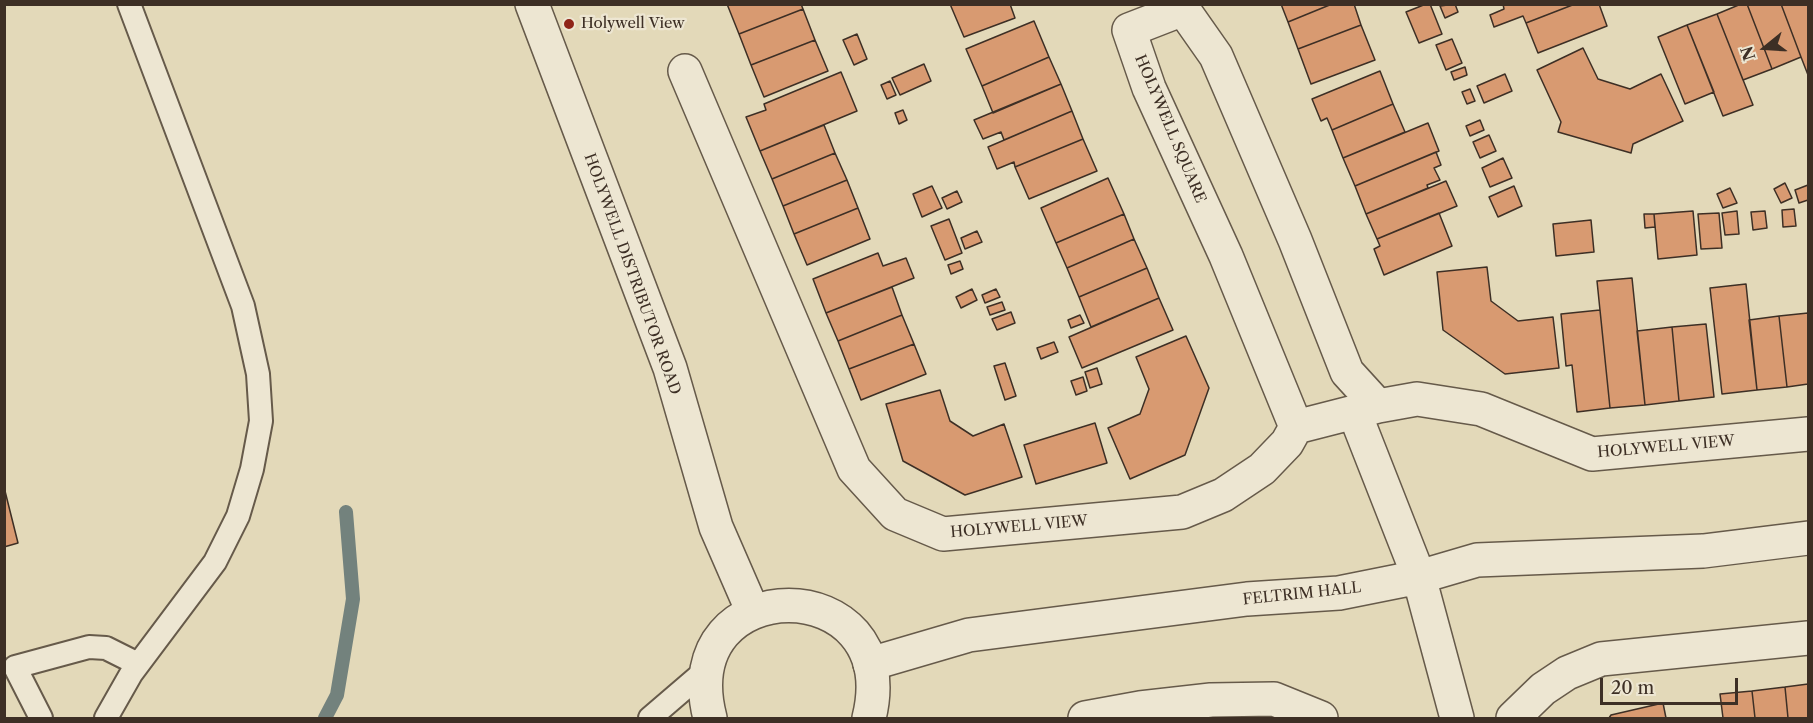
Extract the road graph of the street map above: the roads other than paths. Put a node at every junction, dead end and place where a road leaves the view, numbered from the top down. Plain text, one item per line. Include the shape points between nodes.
1 (129, 4) edge
2 (532, 4) edge
3 (686, 71) dead end
4 (1366, 410) junction
5 (1296, 427) junction
6 (1809, 434) edge
7 (1809, 538) edge
8 (1419, 577) junction
9 (753, 612) junction
10 (1809, 638) edge
11 (138, 664) junction
12 (870, 664) junction
13 (706, 670) junction
14 (41, 718) edge
15 (106, 718) edge
16 (650, 718) edge
17 (710, 718) edge
18 (869, 718) edge
19 (1085, 718) edge
20 (1321, 718) edge
21 (1457, 718) edge
22 (1513, 718) edge

1 - 11 lane via 243,306 258,374 261,421 238,516 215,562
2 - 9 street, HOLYWELL DISTRIBUTOR ROAD via 670,368 716,527
3 - 5 street, HOLYWELL VIEW via 854,469 896,514 943,534 1182,512 1223,495 1262,469 1287,443
4 - 5 street, HOLYWELL VIEW
4 - 5 street, HOLYWELL SQUARE via 1216,56 1183,9 1129,30 1149,88 1226,256
4 - 6 street, HOLYWELL VIEW via 1418,399 1481,409 1592,454
4 - 8 street
7 - 8 street, FELTRIM HALL via 1636,556 1477,560
8 - 12 street, FELTRIM HALL via 1339,593 1247,599 969,636
8 - 21 street
9 - 12 street via 776,605 823,611 844,624 860,642
9 - 13 street via 731,626 715,646
10 - 22 street via 1601,659 1567,673 1543,689
11 - 14 lane via 106,648 89,647 15,667
11 - 15 lane
12 - 18 street via 874,683
13 - 16 lane
13 - 17 street via 704,696
19 - 20 street via 1211,700 1274,699

